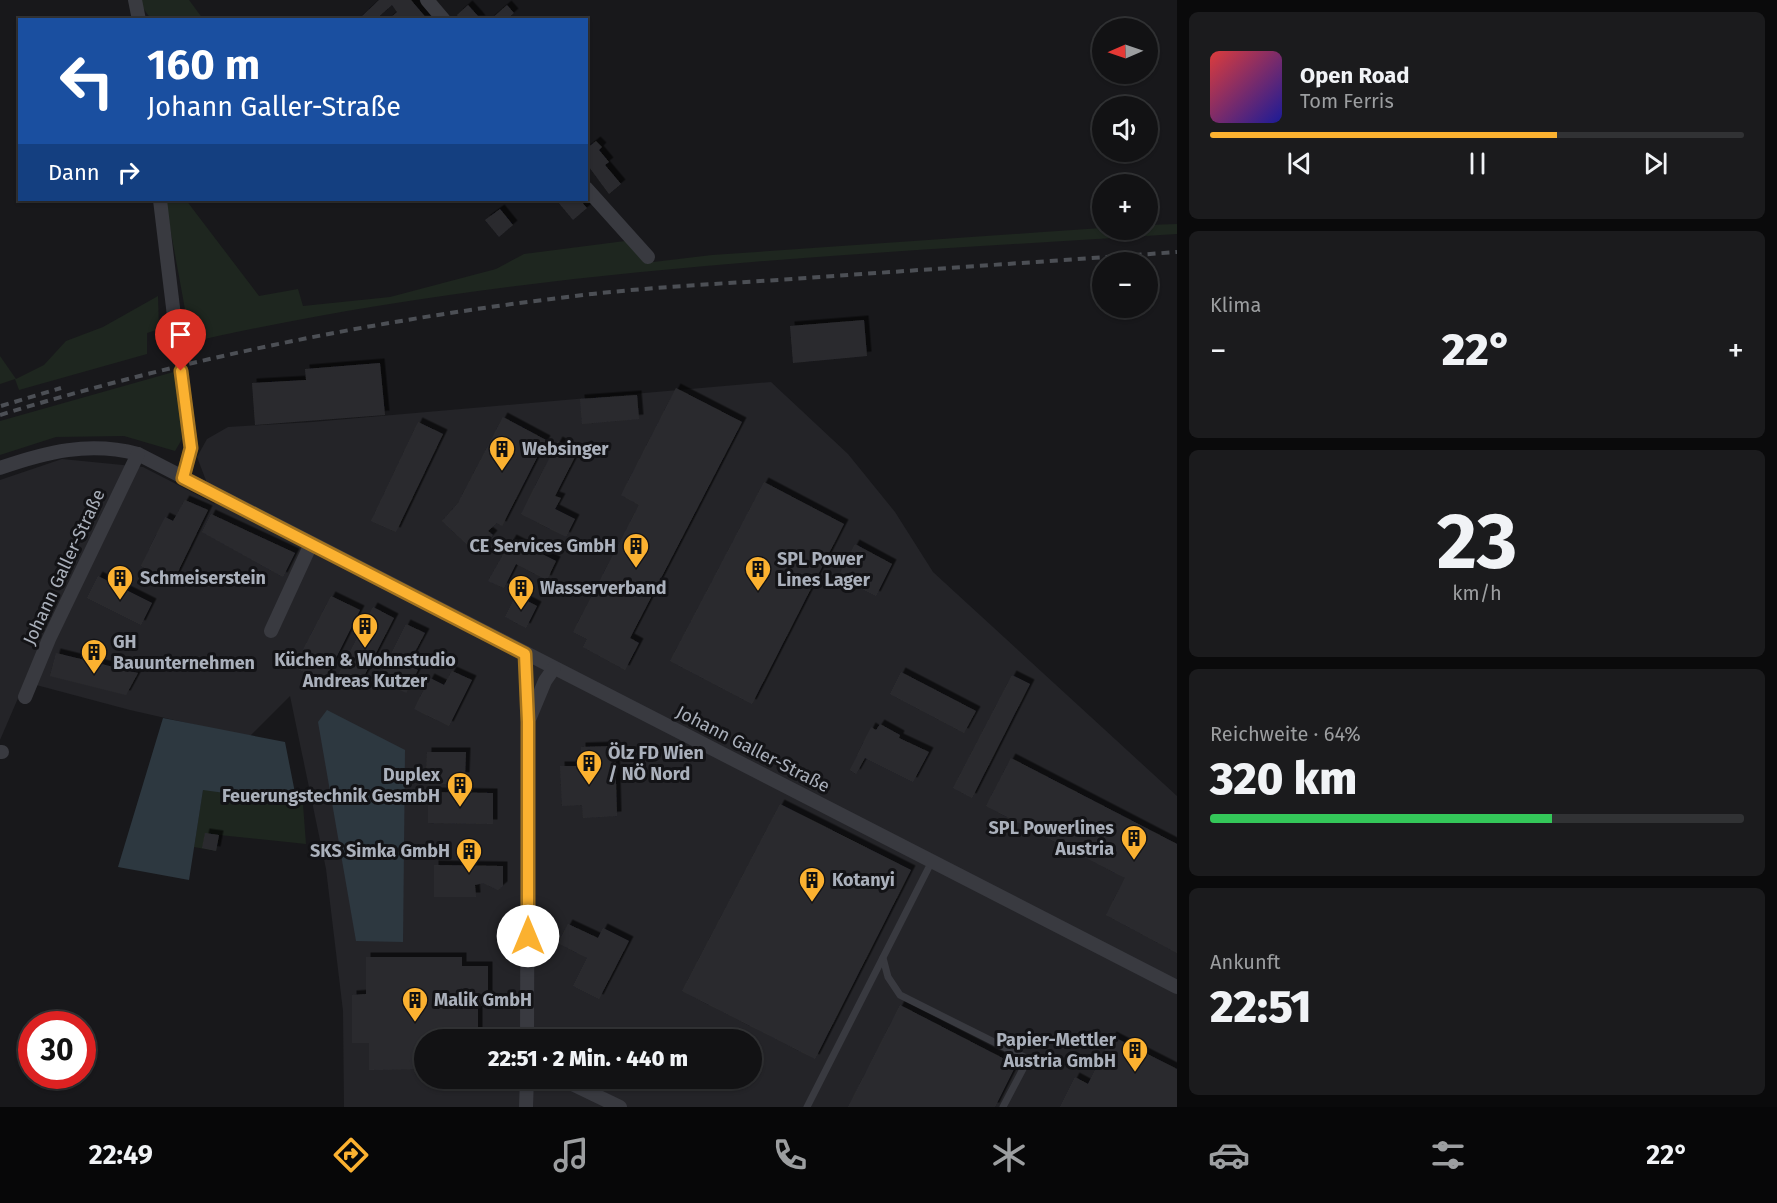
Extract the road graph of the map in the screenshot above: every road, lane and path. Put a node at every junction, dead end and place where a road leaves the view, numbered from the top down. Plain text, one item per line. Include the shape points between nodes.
1 (135, 0) edge
2 (427, 0) edge
3 (139, 18) edge
4 (442, 18) edge
5 (588, 190) edge
6 (160, 201) edge
7 (648, 257) dead end
8 (178, 349) tunnel mouth
9 (181, 371) tunnel mouth
10 (138, 454) junction
11 (0, 468) edge
12 (183, 478) junction
13 (311, 544) junction
14 (271, 631) dead end
15 (525, 654) junction
16 (554, 668) junction
17 (25, 697) dead end
18 (528, 722) junction
19 (932, 861) junction
20 (883, 958) junction
21 (1177, 987) edge
22 (527, 1029) edge
23 (527, 1089) edge
24 (583, 1089) edge
25 (526, 1107) edge
26 (620, 1107) edge
27 (807, 1107) edge
28 (1003, 1107) edge

1 - 3 street
2 - 4 street
5 - 7 street
6 - 8 street
9 - 12 street via 191,448
10 - 11 street, Johann Galler-Straße via 100,447 66,449
10 - 12 street, Johann Galler-Straße
10 - 17 street, Johann Galler-Straße
12 - 13 street, Johann Galler-Straße
13 - 14 street
13 - 15 street, Johann Galler-Straße
15 - 16 street, Johann Galler-Straße
15 - 18 street
16 - 18 street via 533,704
16 - 19 street, Johann Galler-Straße
18 - 22 street
19 - 20 lane
19 - 21 street, Johann Galler-Straße
20 - 27 lane
20 - 28 lane via 888,977 900,995 1023,1057 1024,1066
23 - 25 street
24 - 26 street

